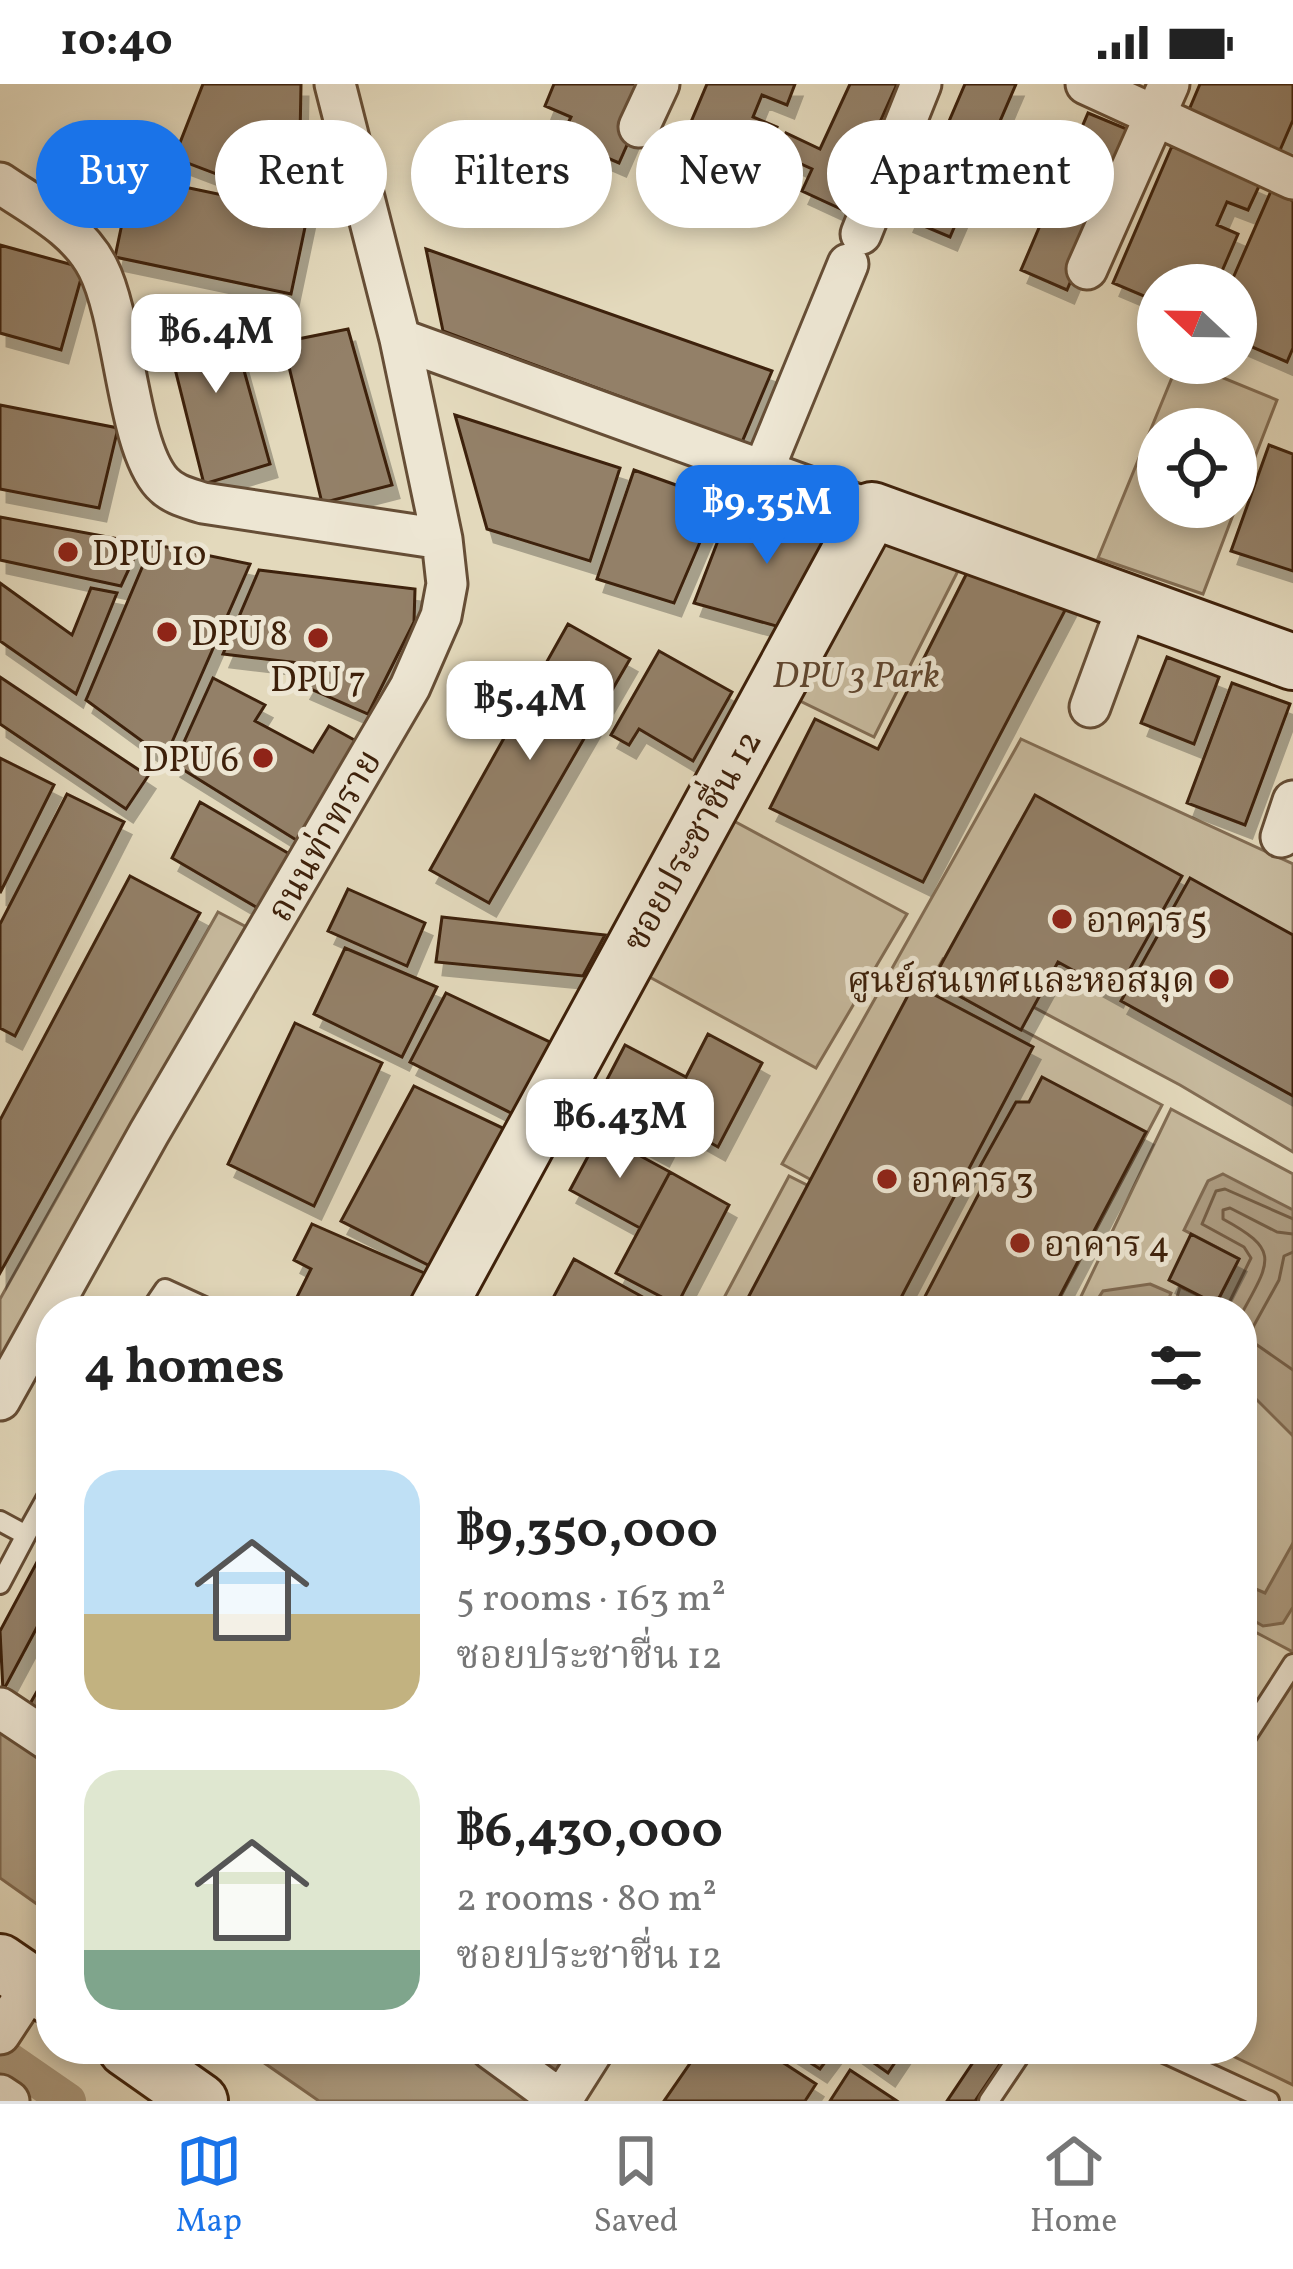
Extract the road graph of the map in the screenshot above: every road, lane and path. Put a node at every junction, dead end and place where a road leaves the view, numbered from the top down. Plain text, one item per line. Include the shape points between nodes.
1 (335, 84) edge
2 (659, 84) edge
3 (921, 84) edge
4 (1086, 84) edge
5 (1162, 100) edge
6 (643, 120) edge
7 (1293, 179) edge
8 (0, 183) edge
9 (1087, 269) dead end
10 (400, 339) junction
11 (764, 471) junction
12 (872, 510) junction
13 (442, 539) junction
14 (1127, 604) junction
15 (1293, 662) edge
16 (1090, 706) dead end
17 (58, 1296) edge
18 (444, 1296) edge
19 (36, 1335) edge
20 (0, 1400) edge
21 (36, 1517) edge
22 (0, 1521) edge
23 (26, 1535) junction
24 (0, 1584) edge
25 (1293, 1664) edge
26 (0, 1708) edge
27 (1257, 1720) edge
28 (36, 1732) edge
29 (147, 2064) edge
30 (511, 2064) edge
31 (585, 2064) edge
32 (1014, 2064) edge
33 (1189, 2064) edge
34 (0, 2095) edge
35 (8, 2101) edge
36 (200, 2101) edge
37 (562, 2101) edge
38 (989, 2101) edge
39 (1269, 2101) edge

1 - 10 street, ถนนท่าทราย
2 - 6 street
3 - 11 street
4 - 5 street
5 - 7 street
5 - 9 street
8 - 13 street via 78,238 98,268 160,482 203,503
10 - 11 street
10 - 13 street, ถนนท่าทราย
11 - 12 street
12 - 14 main road
12 - 18 main road, ซอยประชาชื่น 12
13 - 17 street, ถนนท่าทราย via 441,616 410,687
14 - 15 main road
14 - 16 street
19 - 20 street, ถนนท่าทราย
21 - 23 lane
22 - 23 lane
23 - 24 lane
25 - 27 lane
26 - 28 street
29 - 36 main road
30 - 37 street
31 - 37 street
32 - 38 lane
33 - 39 lane
34 - 35 street

